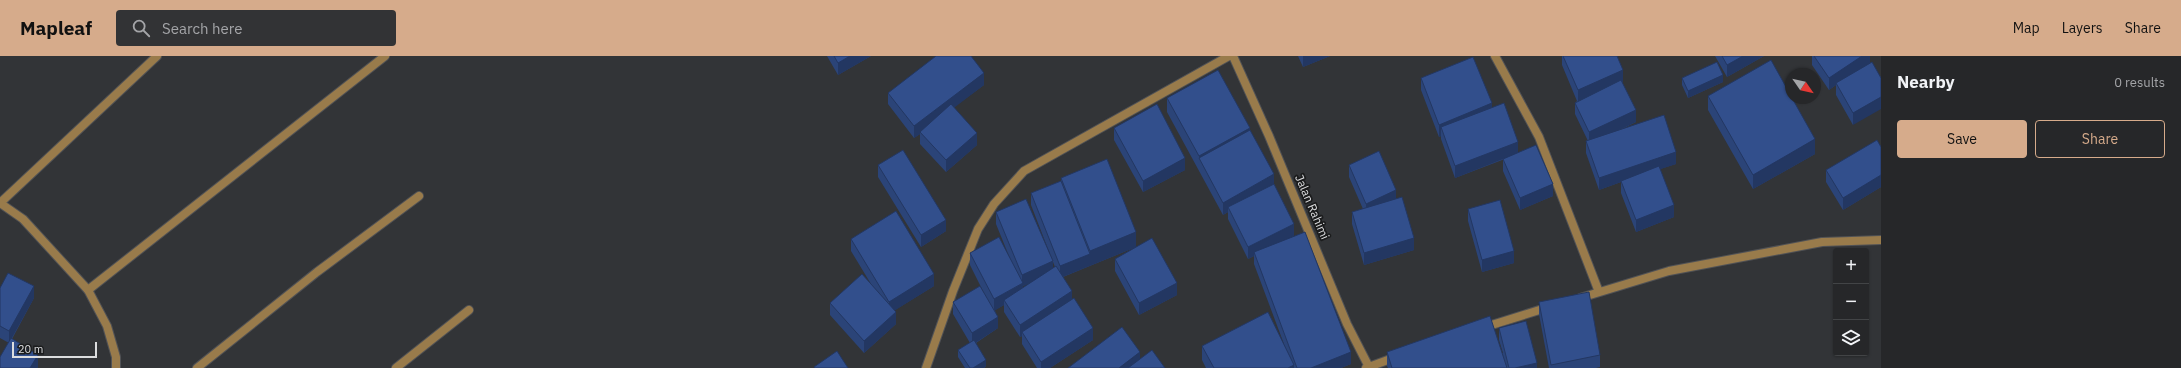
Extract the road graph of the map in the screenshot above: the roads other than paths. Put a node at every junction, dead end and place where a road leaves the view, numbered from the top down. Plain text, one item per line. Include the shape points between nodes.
1 (157, 56) edge
2 (385, 56) edge
3 (1229, 56) edge
4 (1233, 56) edge
5 (1495, 56) edge
6 (419, 196) dead end
7 (0, 203) edge
8 (1881, 240) edge
9 (88, 290) junction
10 (1599, 292) junction
11 (469, 310) dead end
12 (1471, 332) edge
13 (1405, 354) edge
14 (1368, 367) edge
15 (116, 368) edge
16 (197, 368) edge
17 (396, 368) edge
18 (926, 368) edge

1 - 7 street
2 - 9 street
3 - 18 street via 1024,171 994,204 978,229
4 - 14 street, Jalan Rahimi
5 - 10 street via 1539,137
6 - 16 street via 317,272
7 - 9 street via 23,219
8 - 10 street via 1815,244 1669,271
9 - 15 street via 107,326 116,357
10 - 12 street
11 - 17 street
13 - 14 street

